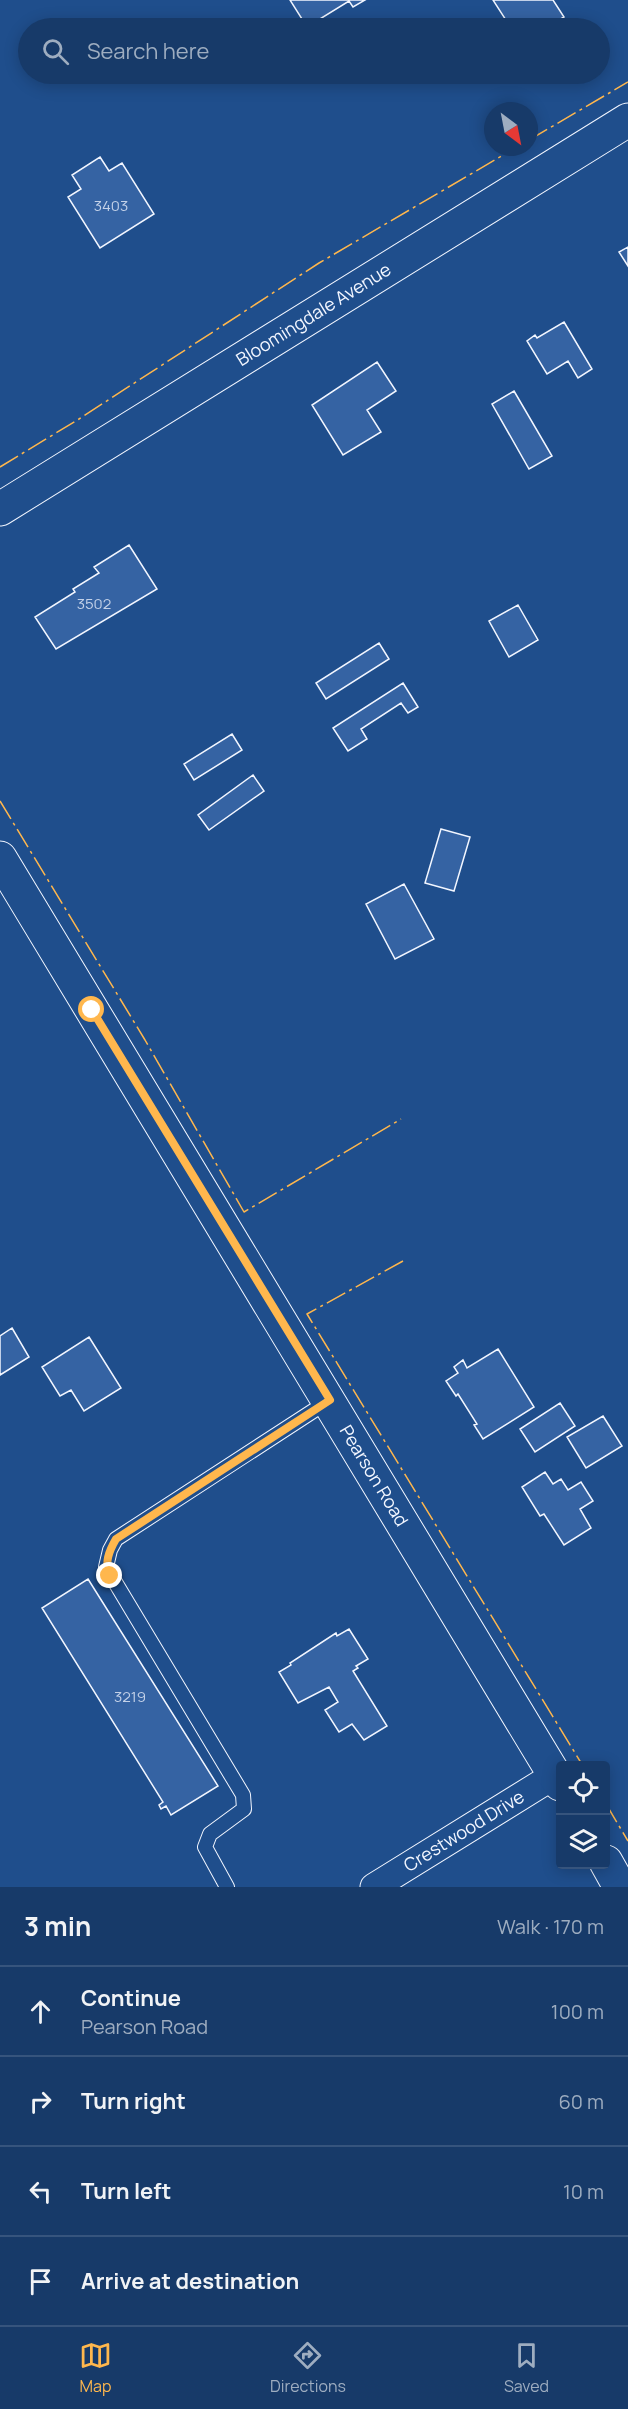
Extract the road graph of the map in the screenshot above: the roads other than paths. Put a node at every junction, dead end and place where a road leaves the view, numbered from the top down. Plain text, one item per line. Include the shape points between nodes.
1 (628, 120) edge
2 (0, 509) edge
3 (0, 858) edge
4 (330, 1400) junction
5 (556, 1777) edge
6 (556, 1781) edge
7 (610, 1869) edge
8 (227, 1887) edge
9 (374, 1887) edge
10 (620, 1887) edge

1 - 2 street, Bloomingdale Avenue
3 - 4 street, Pearson Road
4 - 5 street, Pearson Road
4 - 8 lane via 116,1539 106,1568 243,1795 244,1809 210,1834 205,1846
6 - 9 street, Crestwood Drive
7 - 10 street

